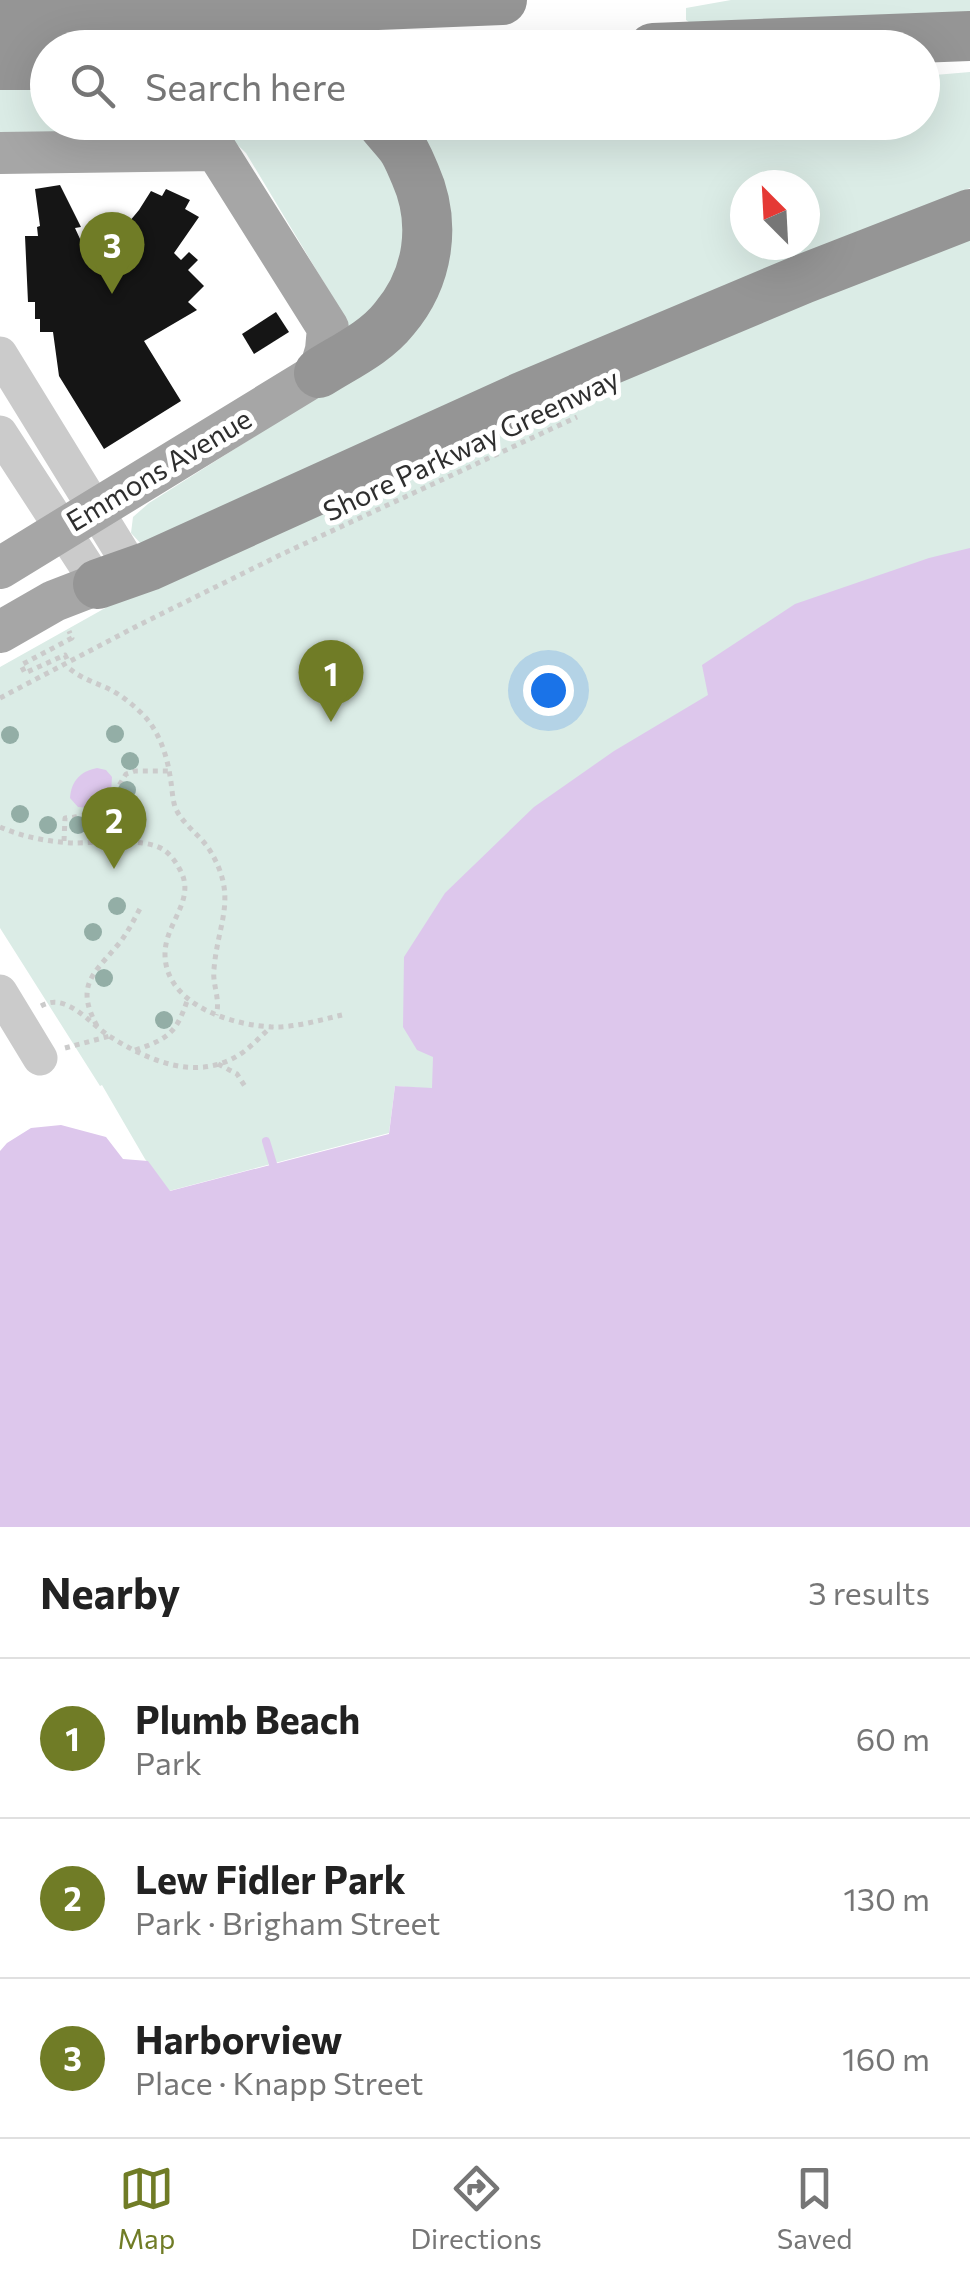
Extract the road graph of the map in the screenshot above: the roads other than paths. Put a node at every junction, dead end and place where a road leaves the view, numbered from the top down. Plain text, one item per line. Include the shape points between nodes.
1 (502, 0) edge
2 (0, 20) edge
3 (970, 36) edge
4 (940, 37) edge
5 (0, 65) edge
6 (30, 65) edge
7 (396, 140) edge
8 (0, 153) edge
9 (970, 214) edge
10 (0, 354) edge
11 (318, 373) junction
12 (0, 433) edge
13 (78, 519) junction
14 (0, 568) edge
15 (116, 578) junction
16 (0, 632) edge
17 (0, 992) edge
18 (40, 1058) dead end

1 - 2 highway
3 - 4 highway
5 - 6 highway
7 - 11 highway via 420,185 428,223 424,261 393,321
8 - 11 main road via 216,150 328,328
9 - 15 highway via 524,396
10 - 13 street
11 - 13 main road, Emmons Avenue
12 - 13 street
13 - 14 main road, Emmons Avenue
13 - 15 street
15 - 16 main road via 54,601
17 - 18 street

